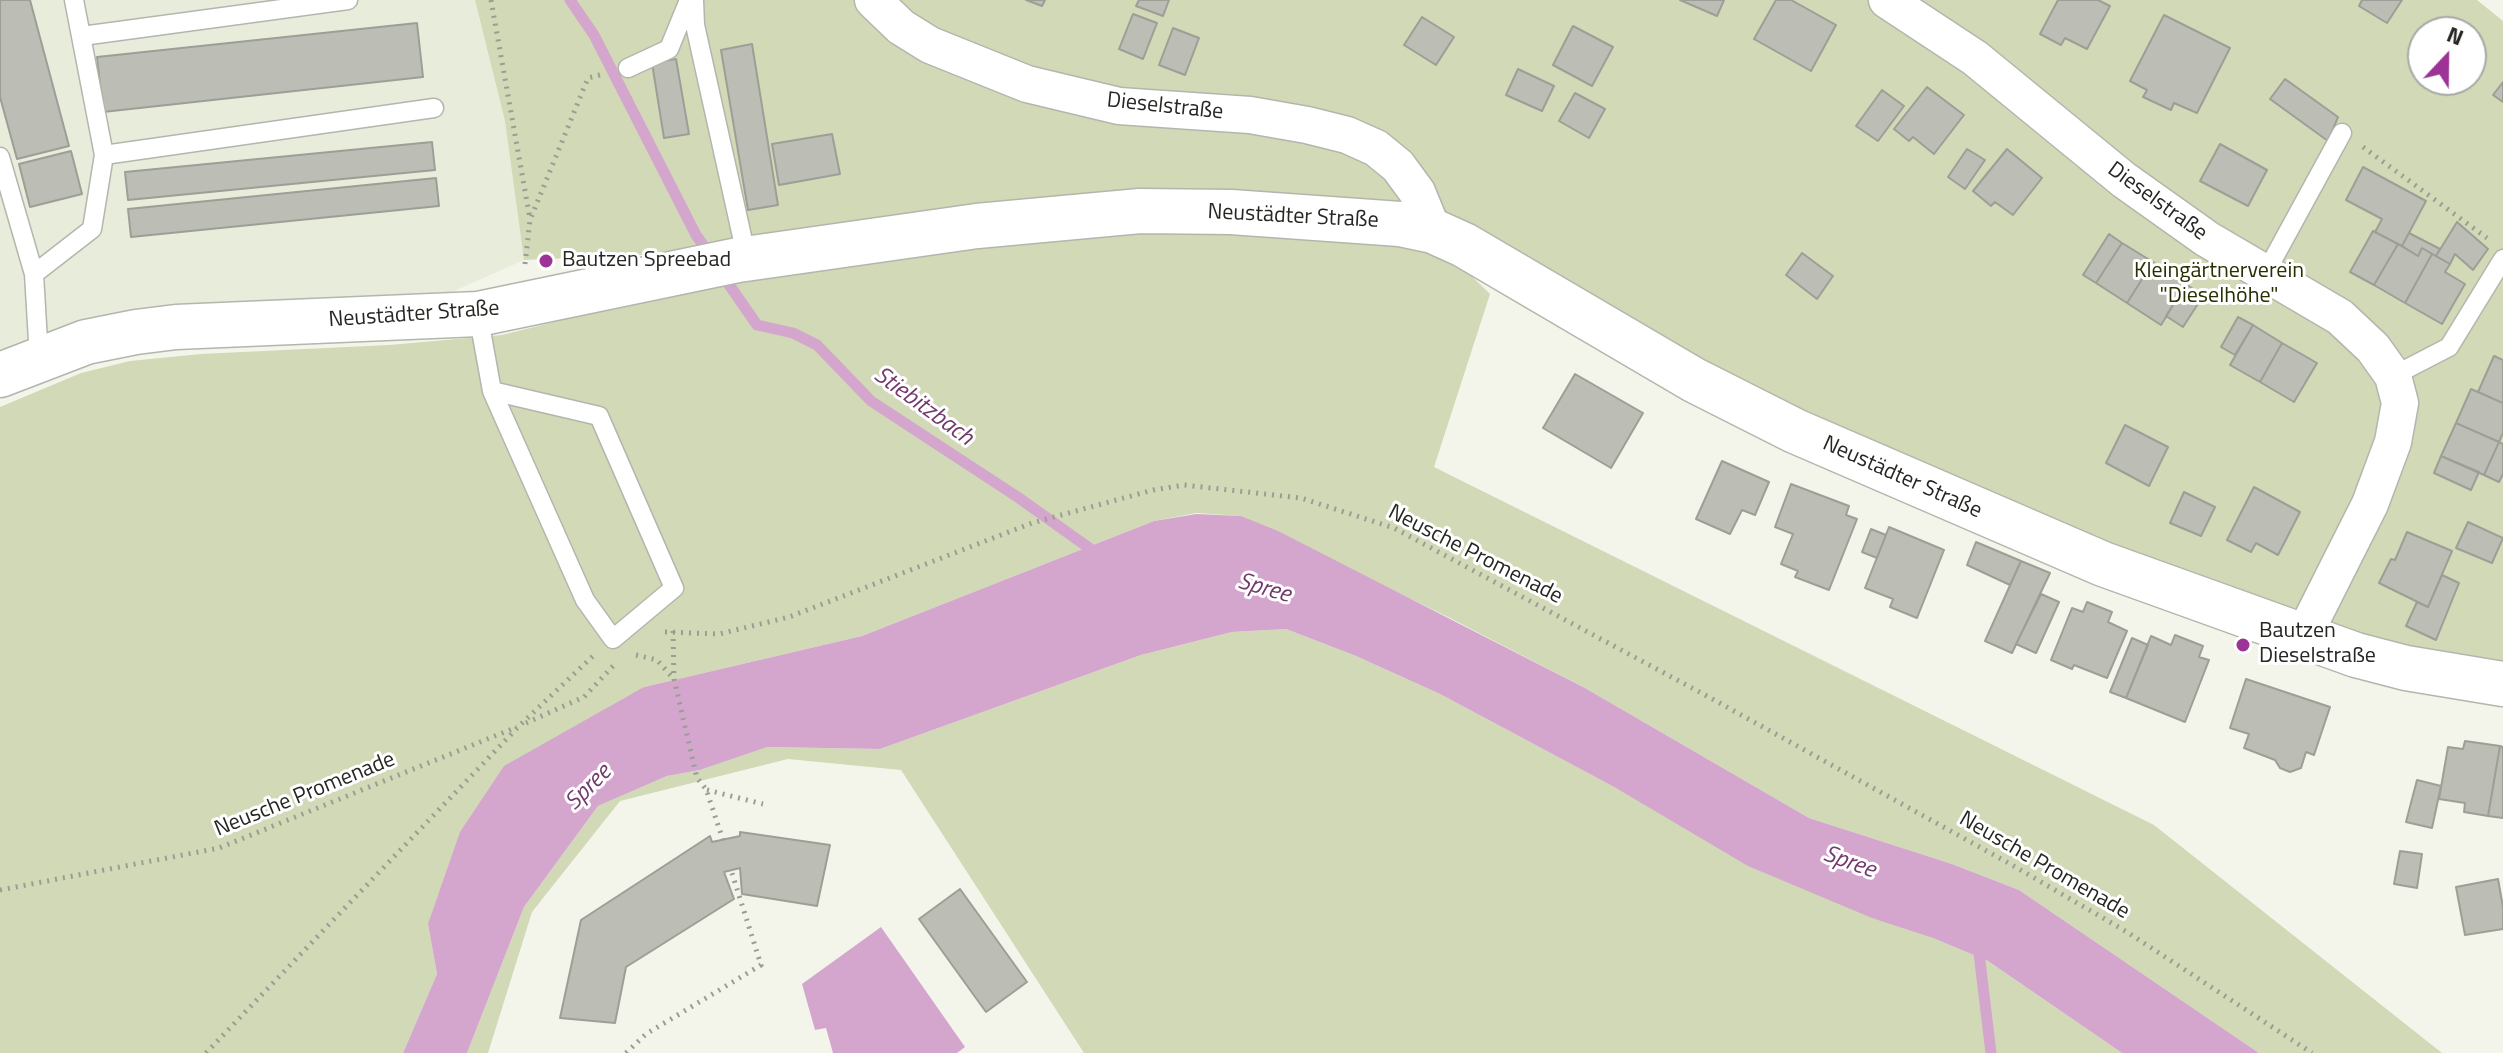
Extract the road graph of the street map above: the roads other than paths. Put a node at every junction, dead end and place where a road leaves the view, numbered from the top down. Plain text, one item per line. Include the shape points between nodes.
1 (74, 0) edge
2 (348, 0) edge
3 (692, 0) edge
4 (873, 0) edge
5 (1887, 0) edge
6 (82, 36) junction
7 (628, 68) dead end
8 (434, 108) dead end
9 (2342, 133) road end
10 (104, 155) junction
11 (0, 157) edge
12 (1433, 231) junction
13 (2503, 259) edge
14 (743, 260) junction
15 (34, 274) junction
16 (2265, 274) junction
17 (478, 314) junction
18 (39, 358) junction
19 (0, 375) edge
20 (2393, 376) junction
21 (492, 391) junction
22 (2303, 637) junction
23 (2503, 684) edge

1 - 6 lane
2 - 6 lane
3 - 7 lane via 669,49
3 - 14 lane
4 - 12 street, Dieselstraße via 930,45 1027,84 1119,106 1250,115 1347,135 1398,166 1417,192
5 - 16 street, Dieselstraße via 1975,58 2124,180
6 - 10 lane
8 - 10 lane
9 - 16 lane
10 - 15 lane via 92,229
11 - 15 lane
12 - 14 street, Neustädter Straße via 1352,219 1140,211 977,226
12 - 22 street, Neustädter Straße via 1694,380 1795,431 2103,564
13 - 20 lane via 2449,347
14 - 17 street, Neustädter Straße
15 - 18 lane
16 - 20 street, Dieselstraße via 2340,317
17 - 18 street, Neustädter Straße via 176,327 86,342
17 - 21 lane
18 - 19 street, Neustädter Straße
20 - 22 street, Dieselstraße via 2400,403 2393,442 2370,504
21 - 21 lane via 599,416 674,588 613,639 585,600
22 - 23 street, Neustädter Straße via 2406,668

